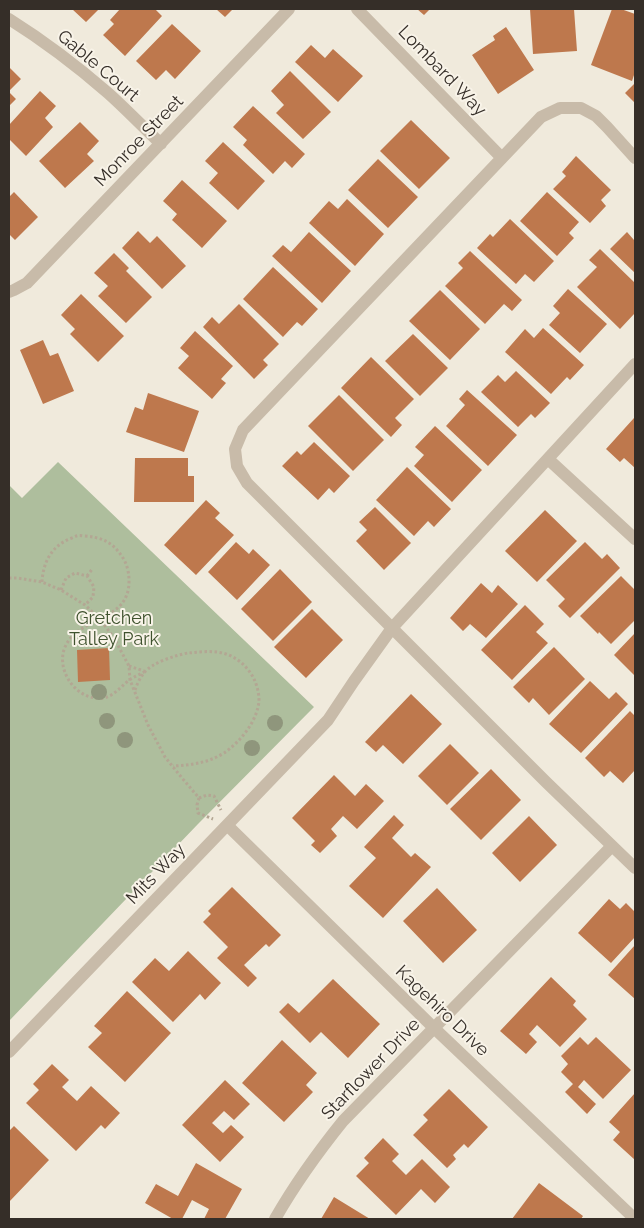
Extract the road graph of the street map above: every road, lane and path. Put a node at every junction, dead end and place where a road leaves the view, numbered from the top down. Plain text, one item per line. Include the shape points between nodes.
1 (289, 9) edge
2 (357, 9) edge
3 (9, 19) edge
4 (161, 144) junction
5 (502, 158) junction
6 (635, 158) edge
7 (9, 292) edge
8 (635, 364) edge
9 (548, 459) junction
10 (635, 539) edge
11 (93, 568) dead end
12 (88, 576) junction
13 (9, 578) edge
14 (42, 582) junction
15 (61, 590) junction
16 (85, 605) junction
17 (100, 619) junction
18 (392, 628) junction
19 (129, 666) junction
20 (144, 672) junction
21 (130, 680) junction
22 (134, 690) junction
23 (172, 766) junction
24 (199, 798) junction
25 (227, 824) junction
26 (612, 846) junction
27 (635, 868) edge
28 (434, 1028) junction
29 (9, 1052) edge
30 (275, 1219) edge
31 (634, 1219) edge

1 - 4 street, Monroe Street
2 - 5 street, Lombard Way
3 - 4 street, Gable Court via 101,87
4 - 7 street, Monroe Street via 27,283
5 - 6 street via 541,117 560,108 581,108 596,116
5 - 18 street via 244,430 235,449 238,466 247,483
8 - 9 street, Mits Way
9 - 10 street
9 - 18 street, Mits Way
11 - 12 path
12 - 15 path via 75,573 66,578
12 - 16 path via 94,587 93,597
13 - 14 path
14 - 15 path
14 - 17 path via 45,564 52,551 64,541 79,535 106,540 125,561 129,586 127,596 118,607
15 - 16 path
16 - 17 path
17 - 19 path
17 - 21 path via 74,634 65,646 63,669 80,692 92,697 106,698
18 - 25 street, Mits Way via 328,720
18 - 26 street
19 - 20 path
19 - 21 path
20 - 21 path
20 - 22 path
20 - 23 path via 180,654 206,651 239,660 257,687 259,700 255,715 247,731 234,745 206,762
21 - 22 path
22 - 23 path via 148,725
23 - 24 path
24 - 25 path via 198,812
24 - 25 path via 207,794 214,796
25 - 28 street, Kagehiro Drive
25 - 29 street, Mits Way
26 - 27 street
26 - 28 street, Starflower Drive
28 - 30 street, Starflower Drive via 343,1121
28 - 31 street, Kagehiro Drive

